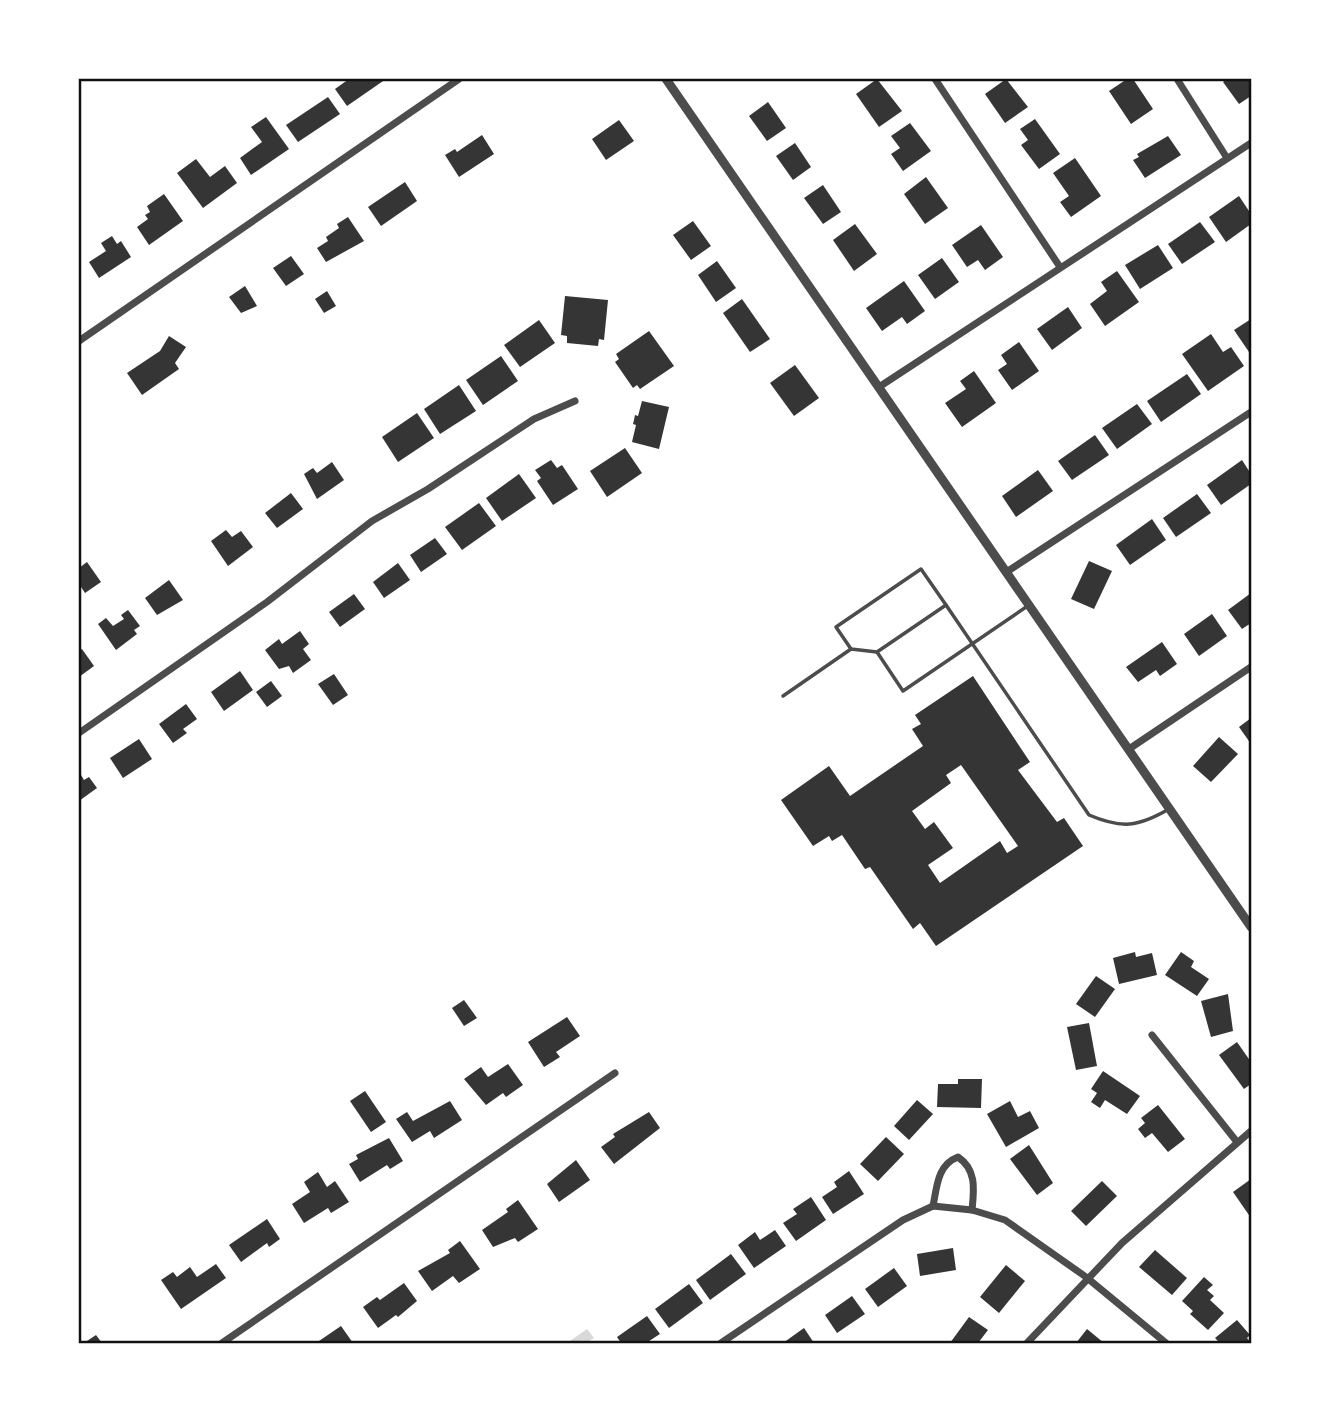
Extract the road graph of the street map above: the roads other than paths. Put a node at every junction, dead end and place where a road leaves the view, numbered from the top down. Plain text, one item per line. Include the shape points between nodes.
1 (459, 79) edge
2 (666, 79) edge
3 (935, 79) edge
4 (1177, 79) edge
5 (1251, 143) edge
6 (1227, 158) junction
7 (1060, 267) junction
8 (79, 341) edge
9 (879, 387) junction
10 (575, 401) dead end
11 (1251, 412) edge
12 (1008, 571) junction
13 (1031, 604) junction
14 (946, 605) junction
15 (972, 643) junction
16 (850, 649) junction
17 (877, 652) junction
18 (1251, 667) edge
19 (783, 696) dead end
20 (79, 733) edge
21 (1129, 749) junction
22 (1170, 808) junction
23 (1251, 925) edge
24 (1152, 1035) dead end
25 (615, 1073) dead end
26 (1251, 1131) edge
27 (1237, 1142) junction
28 (933, 1206) junction
29 (972, 1210) junction
30 (1086, 1277) junction
31 (222, 1343) edge
32 (721, 1343) edge
33 (1027, 1343) edge
34 (1166, 1343) edge

1 - 8 street
2 - 9 street
3 - 7 street
4 - 6 street
5 - 6 street
6 - 7 street
7 - 9 street
9 - 12 street
10 - 20 street via 534,419 372,521 267,602
11 - 12 street
12 - 13 street
13 - 15 lane
13 - 21 street
14 - 15 lane
14 - 16 lane via 921,569 836,627
14 - 17 lane
15 - 17 lane via 903,691
15 - 22 lane via 1088,815 1110,824 1133,825
16 - 17 lane
16 - 19 lane
18 - 21 street
21 - 22 street
22 - 23 street
24 - 27 street
25 - 31 street
26 - 27 street
27 - 30 street
28 - 29 street
28 - 29 street via 940,1172 958,1157 971,1171
28 - 32 street via 903,1220
29 - 30 street via 1005,1220
30 - 33 street
30 - 34 street

